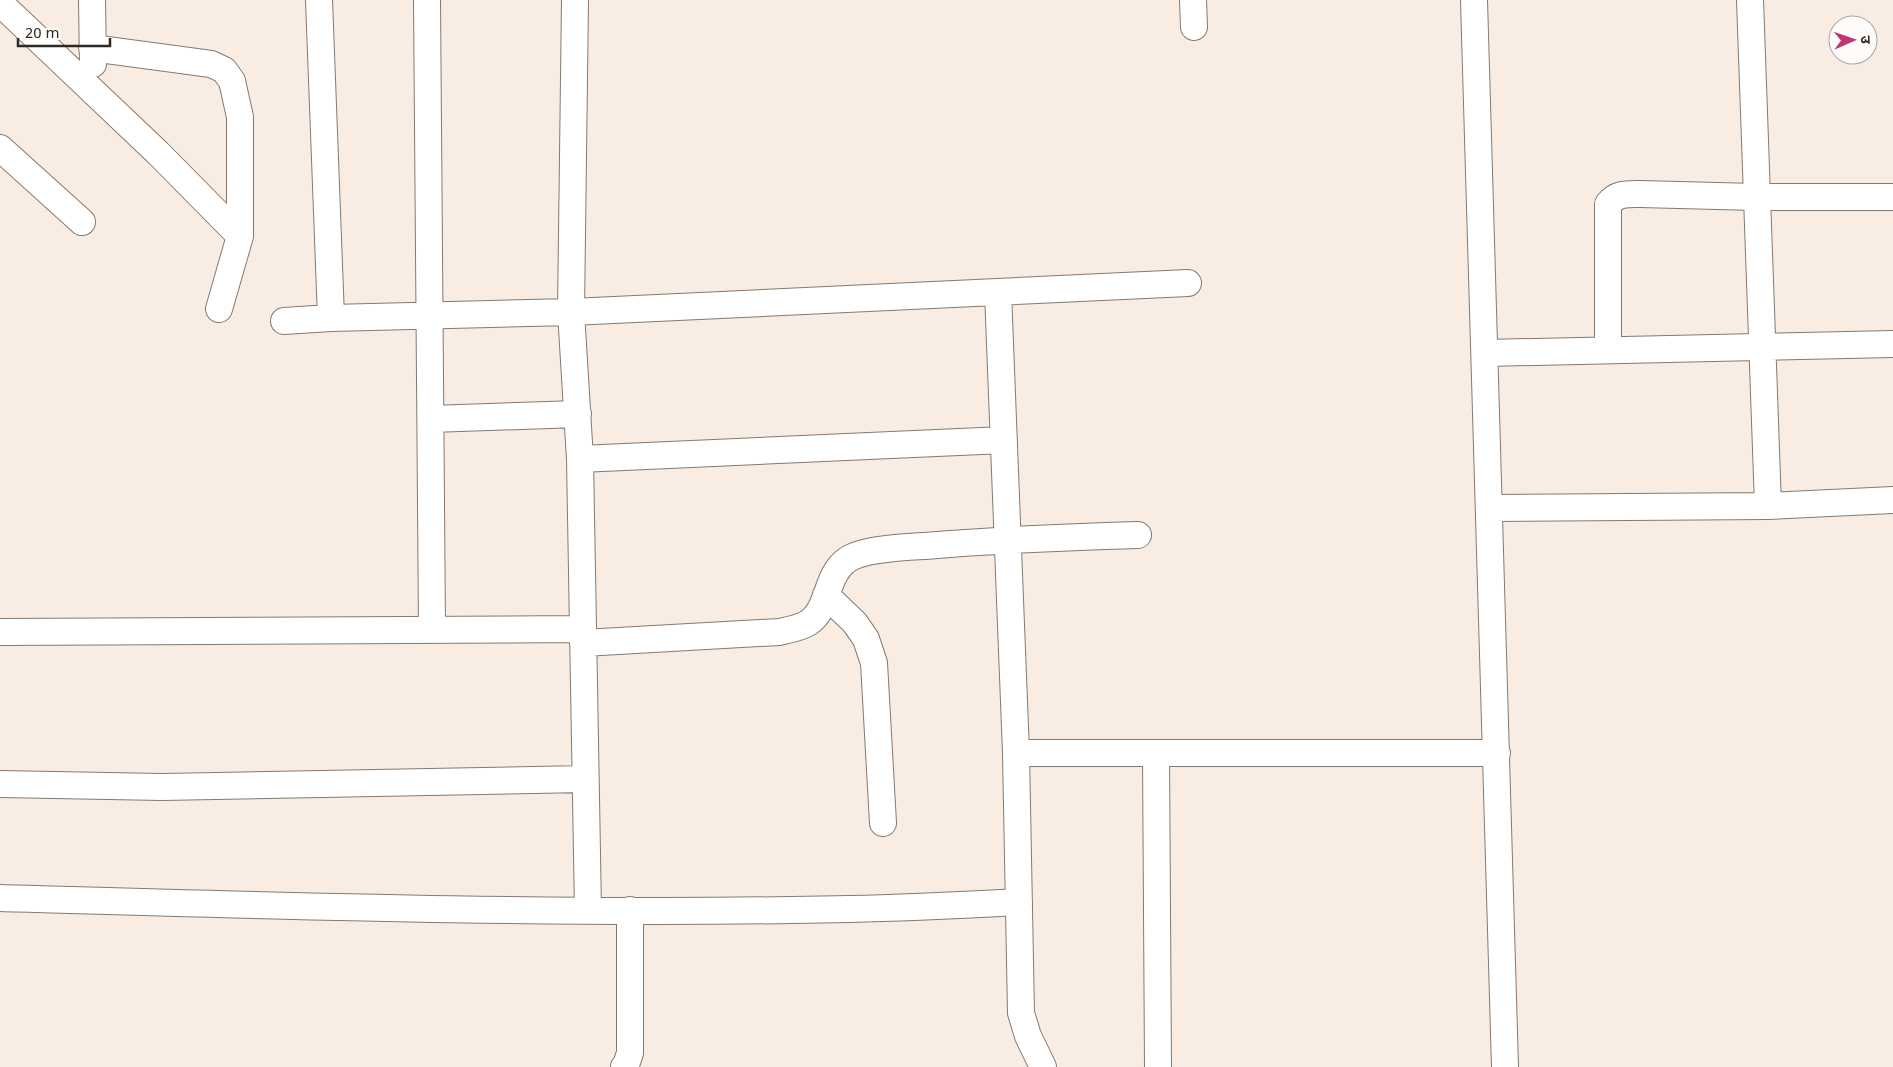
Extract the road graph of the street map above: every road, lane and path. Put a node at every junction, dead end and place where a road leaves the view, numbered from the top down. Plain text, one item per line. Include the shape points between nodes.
1 (92, 0) edge
2 (319, 0) edge
3 (427, 0) edge
4 (576, 0) edge
5 (1194, 0) edge
6 (1474, 0) edge
7 (1750, 0) edge
8 (0, 3) edge
9 (1194, 27) dead end
10 (92, 48) junction
11 (93, 91) junction
12 (0, 148) edge
13 (1756, 197) junction
14 (1893, 197) edge
15 (82, 222) dead end
16 (240, 236) junction
17 (1188, 283) dead end
18 (998, 292) junction
19 (218, 309) dead end
20 (572, 312) junction
21 (430, 315) junction
22 (331, 318) junction
23 (284, 321) dead end
24 (1893, 344) edge
25 (1763, 347) junction
26 (1608, 350) junction
27 (1485, 353) junction
28 (578, 414) junction
29 (431, 419) junction
30 (1004, 440) junction
31 (580, 459) junction
32 (1893, 500) edge
33 (1768, 506) junction
34 (1489, 508) junction
35 (1138, 535) dead end
36 (1007, 539) junction
37 (826, 595) junction
38 (432, 629) junction
39 (0, 632) edge
40 (583, 636) junction
41 (1016, 753) junction
42 (1156, 753) junction
43 (1497, 753) junction
44 (585, 779) junction
45 (0, 784) edge
46 (884, 823) dead end
47 (0, 898) edge
48 (1019, 902) junction
49 (588, 910) junction
50 (630, 910) junction
51 (624, 1067) edge
52 (1043, 1067) edge
53 (1158, 1067) edge
54 (1505, 1067) edge

1 - 10 street
2 - 22 street
3 - 21 street
4 - 20 street
5 - 9 street
6 - 27 street
7 - 13 street
8 - 11 street
10 - 11 street
10 - 16 street via 211,64 224,70 232,81 240,117
11 - 16 street
12 - 15 street
13 - 14 street
13 - 25 street
13 - 26 street via 1622,194 1613,198 1608,204
16 - 19 street
17 - 18 street
18 - 20 street
18 - 30 street
20 - 21 street
20 - 28 street
21 - 22 street
21 - 29 street
22 - 23 street
24 - 25 street
25 - 26 street
25 - 33 street
26 - 27 street
27 - 34 street
28 - 29 street
28 - 31 street
29 - 38 street
30 - 31 street
30 - 36 street
31 - 40 street
32 - 33 street
33 - 34 street
34 - 43 street
35 - 36 street
36 - 37 street via 862,554 847,560 835,573
36 - 41 street
37 - 40 street via 819,613 808,624 779,632
37 - 46 street via 866,639 874,663
38 - 39 street
38 - 40 street
40 - 44 street
41 - 42 street
41 - 48 street
42 - 43 street
42 - 53 street
43 - 54 street
44 - 45 street via 162,787
44 - 49 street
47 - 49 street
48 - 50 street via 851,909
48 - 52 street via 1021,1013
49 - 50 street
50 - 51 street via 630,1053

